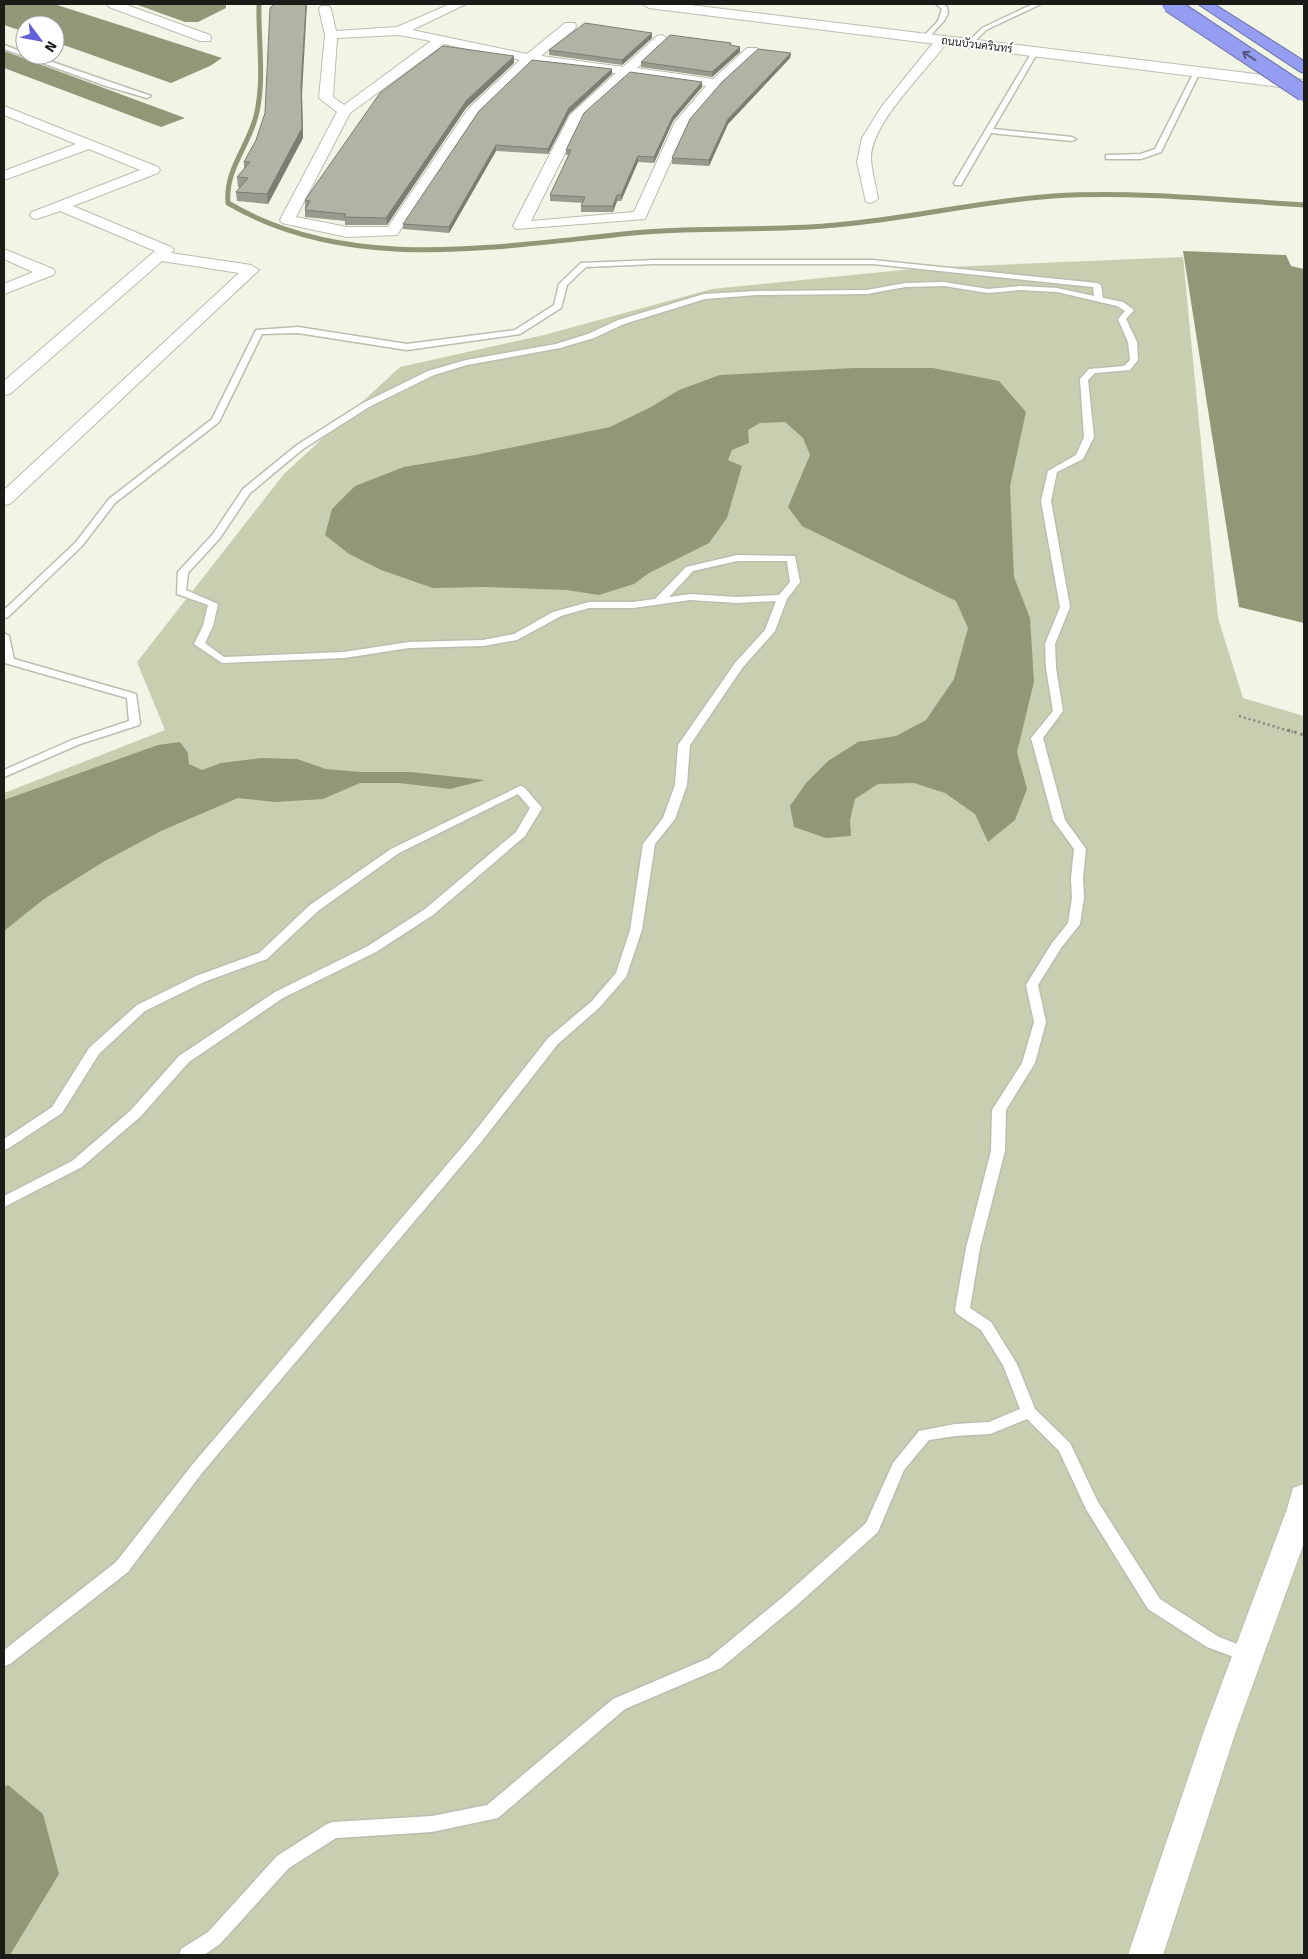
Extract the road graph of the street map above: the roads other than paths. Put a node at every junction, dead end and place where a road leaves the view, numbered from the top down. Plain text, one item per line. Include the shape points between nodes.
1 (113, 4) edge
2 (460, 4) edge
3 (649, 4) edge
4 (939, 4) edge
5 (1038, 4) edge
6 (1170, 4) edge
7 (1205, 4) edge
8 (325, 9) dead end
9 (570, 26) dead end
10 (399, 31) junction
11 (330, 35) junction
12 (205, 38) dead end
13 (662, 39) dead end
14 (924, 39) junction
15 (441, 40) junction
16 (942, 41) junction
17 (969, 44) junction
18 (752, 51) dead end
19 (1035, 52) junction
20 (530, 58) junction
21 (53, 65) edge
22 (1304, 68) edge
23 (625, 71) junction
24 (1197, 72) junction
25 (716, 83) junction
26 (1304, 85) edge
27 (1304, 93) edge
28 (147, 96) dead end
29 (4, 110) edge
30 (344, 111) junction
31 (30, 121) junction
32 (12, 127) dead end
33 (989, 131) junction
34 (1072, 139) dead end
35 (89, 144) junction
36 (1109, 157) dead end
37 (4, 176) edge
38 (958, 183) dead end
39 (110, 186) junction
40 (871, 199) dead end
41 (60, 206) junction
42 (37, 215) dead end
43 (94, 220) junction
44 (4, 254) edge
45 (159, 256) junction
46 (4, 289) edge
47 (1099, 299) junction
48 (4, 390) edge
49 (4, 500) edge
50 (782, 598) junction
51 (658, 602) junction
52 (4, 614) edge
53 (4, 636) edge
54 (4, 774) edge
55 (4, 1145) edge
56 (4, 1202) edge
57 (1029, 1412) junction
58 (1304, 1496) edge
59 (1247, 1655) junction
60 (4, 1659) edge
61 (188, 1955) edge
62 (1145, 1955) edge

1 - 12 street
2 - 10 street
3 - 14 street, ถนนบัวนครินทร์
4 - 14 lane via 945,8 945,15
5 - 17 lane via 984,29
27 -> 6 highway, bridge
7 - 22 highway
8 - 11 street
9 - 20 street
10 - 11 street
10 - 15 street
11 - 30 street via 326,98
13 - 23 street
14 - 16 street, ถนนบัวนครินทร์
15 - 20 street
15 - 30 street
16 - 17 street, ถนนบัวนครินทร์
16 - 40 street via 885,111 868,142 865,159
17 - 19 street, ถนนบัวนครินทร์
18 - 25 street
19 - 24 street, ถนนบัวนครินทร์
19 - 33 lane
20 - 23 street
20 - 30 street via 473,112 392,232 347,232 288,220
21 - 28 lane
23 - 25 street
23 - 25 street via 577,115 521,226 640,216 682,122
24 - 26 street, ถนนบัวนครินทร์
24 - 36 lane via 1158,150 1137,157
29 - 31 street
31 - 32 street
31 - 35 street
33 - 34 lane
33 - 38 lane
35 - 37 street
35 - 39 street via 153,170
39 - 41 street
39 - 43 street
41 - 42 street
41 - 43 street
43 - 45 street via 166,250
44 - 46 street via 47,272
45 - 48 street
45 - 49 street via 251,270
47 - 51 lane via 1058,290 1020,288 988,291 944,284 905,285 867,292 704,297 621,322 592,336 557,346 430,373 366,405 308,442 246,491 217,536 183,572 181,592 213,604 208,626 199,644 222,660 344,655 409,645 483,643 517,637 557,614 589,605
47 - 52 lane via 1097,285 873,262 655,262 584,266 564,284 558,306 517,332 407,347 298,330 259,332 216,420 112,501 79,544
47 - 57 lane via 1130,310 1122,319 1132,336 1134,360 1127,368 1092,371 1084,379 1089,437 1080,457 1053,471 1047,510 1066,607 1050,644 1050,668 1058,711 1037,738 1059,820 1080,849 1076,878 1078,898 1074,924 1032,985 1040,1022 1028,1063 1000,1110 998,1151 973,1248 962,1310 986,1326 1010,1364
50 - 51 lane via 690,597
50 - 51 lane via 796,582 791,558 737,558 690,569
50 - 60 lane via 770,631 738,665 684,745 681,786 668,819 649,844 636,930 622,974 595,1005 553,1041 467,1150 197,1468 122,1567
53 - 54 lane via 10,661 132,696 135,724 76,742
55 - 56 lane via 57,1110 94,1051 141,1008 200,979 262,956 314,908 412,842 520,789 536,808 521,834 429,912 372,949 279,995 184,1059 135,1114 77,1164
57 - 59 lane via 1065,1447 1092,1505 1154,1604 1213,1642
57 - 61 lane via 990,1428 924,1435 898,1467 872,1527 790,1601 715,1663 619,1704 492,1812 432,1824 333,1830 283,1862 214,1938
58 - 59 street via 1302,1509
59 - 62 street via 1183,1834

